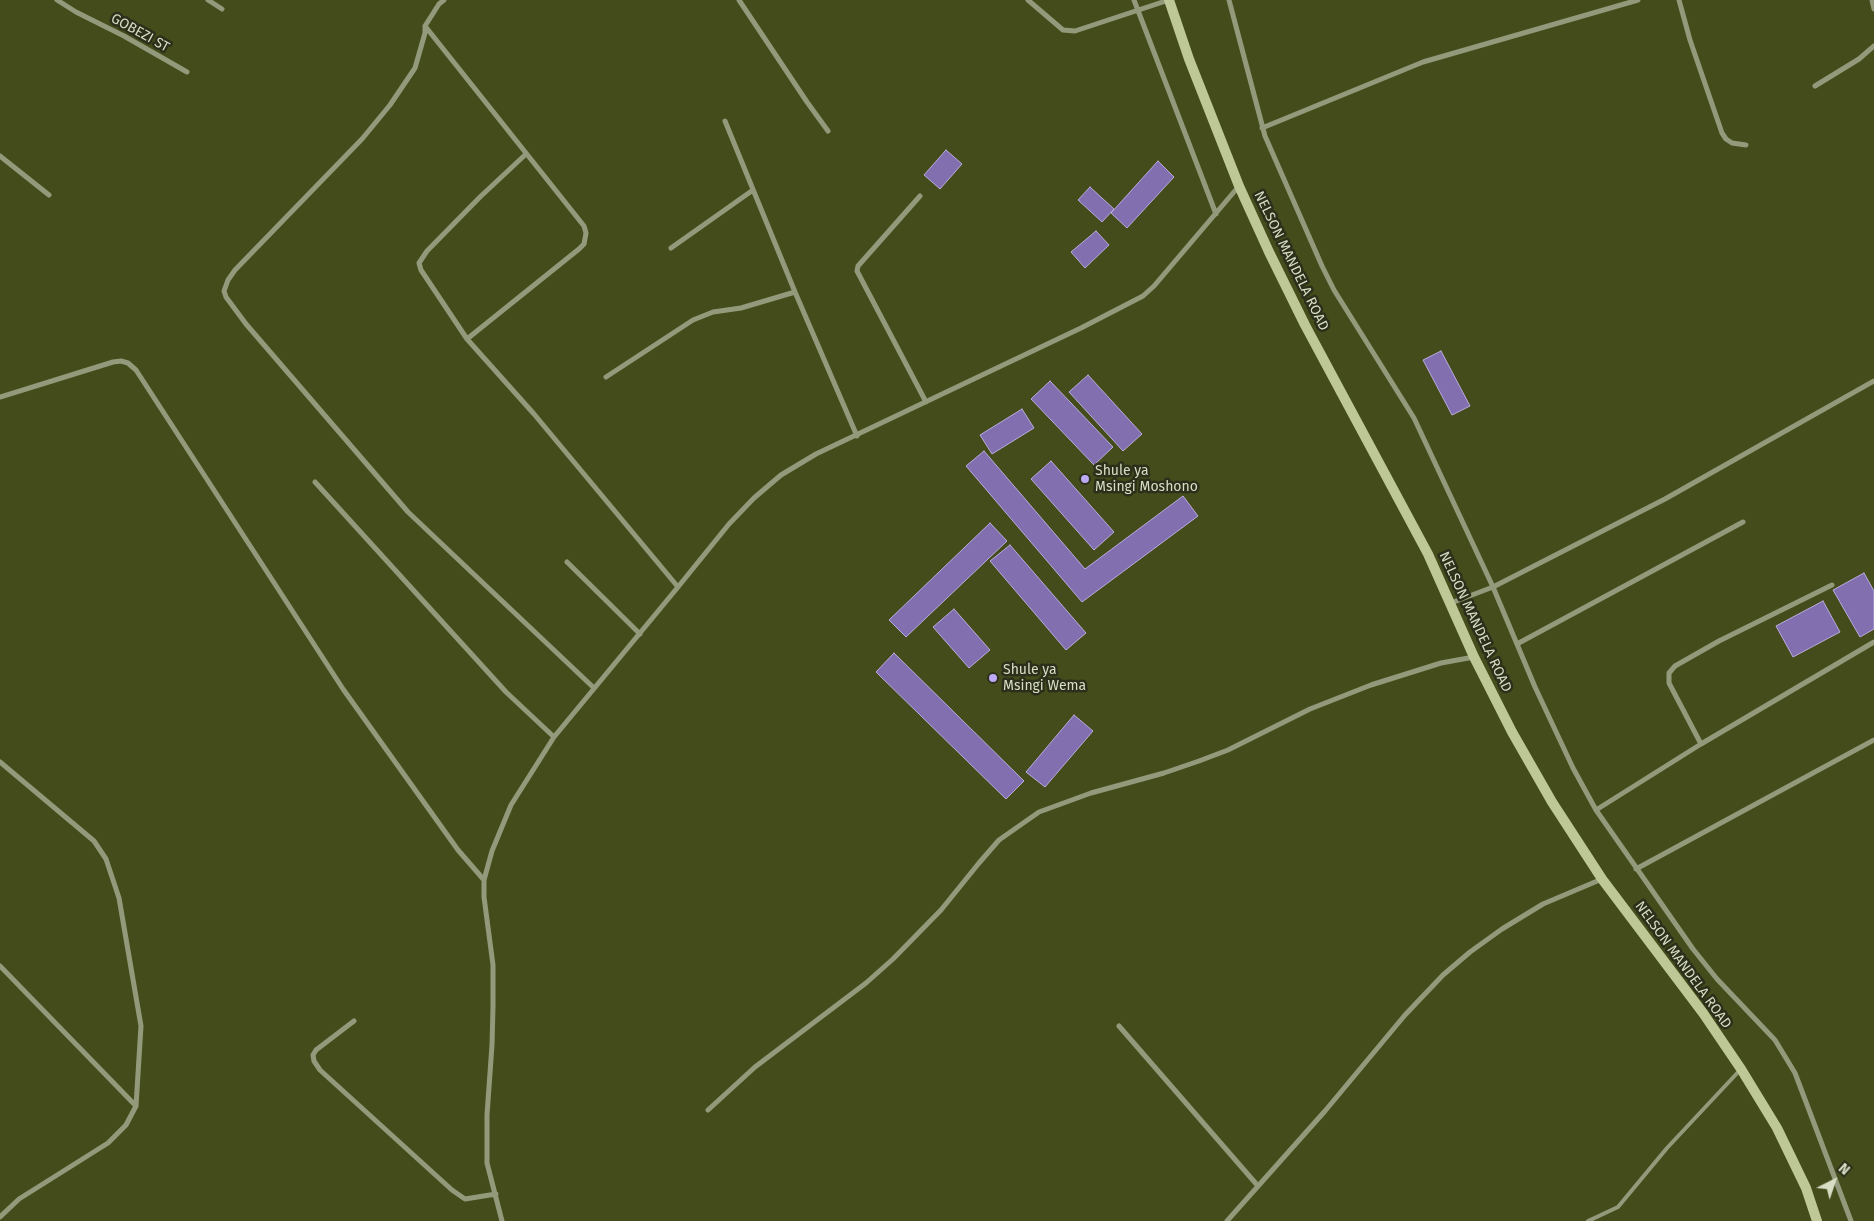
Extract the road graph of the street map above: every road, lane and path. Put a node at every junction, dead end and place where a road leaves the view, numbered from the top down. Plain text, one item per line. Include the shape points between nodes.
1 (57, 0) edge
2 (208, 0) edge
3 (444, 0) edge
4 (739, 0) edge
5 (1028, 0) edge
6 (1134, 0) edge
7 (1169, 0) edge
8 (1229, 0) edge
9 (1638, 0) edge
10 (1679, 0) edge
11 (1872, 0) edge
12 (222, 9) dead end
13 (1874, 9) edge
14 (1138, 11) junction
15 (425, 26) junction
16 (1874, 46) edge
17 (187, 72) dead end
18 (1815, 86) dead end
19 (725, 121) dead end
20 (1262, 128) junction
21 (828, 131) dead end
22 (1746, 145) dead end
23 (526, 154) junction
24 (0, 156) edge
25 (1239, 186) junction
26 (753, 190) junction
27 (49, 195) dead end
28 (920, 196) dead end
29 (1216, 214) junction
30 (671, 248) dead end
31 (795, 292) junction
32 (468, 339) junction
33 (606, 377) dead end
34 (1874, 381) edge
35 (0, 397) edge
36 (926, 402) junction
37 (857, 436) junction
38 (315, 482) dead end
39 (1743, 522) dead end
40 (567, 562) dead end
41 (1832, 585) dead end
42 (678, 587) junction
43 (1493, 587) junction
44 (1451, 604) junction
45 (640, 634) junction
46 (1874, 642) edge
47 (1517, 644) junction
48 (1474, 656) junction
49 (594, 688) junction
50 (554, 737) junction
51 (1874, 740) edge
52 (1701, 744) junction
53 (0, 762) edge
54 (1596, 810) junction
55 (1636, 869) junction
56 (1602, 879) junction
57 (484, 880) junction
58 (0, 966) edge
59 (354, 1021) dead end
60 (1119, 1026) dead end
61 (1740, 1069) junction
62 (136, 1106) junction
63 (708, 1110) dead end
64 (1258, 1186) junction
65 (496, 1194) junction
66 (0, 1217) edge
67 (502, 1221) edge
68 (1227, 1221) edge
69 (1588, 1221) edge
70 (1817, 1221) edge
71 (1852, 1221) edge

1 - 17 street, GOBEZI ST
2 - 12 street
3 - 15 street
4 - 21 street
5 - 14 street via 1063,30 1075,31
6 - 14 street
7 - 14 street
7 - 25 main road, NELSON MANDELA ROAD
8 - 20 street
9 - 20 street via 1424,62
10 - 22 street via 1722,133 1726,140
11 - 13 street
14 - 29 street
15 - 23 street
15 - 49 street via 426,33 415,68 390,105 362,139 235,270 224,291 246,324 408,512
16 - 18 street
19 - 26 street
20 - 43 street via 1334,290 1414,418
23 - 32 street via 480,197 419,263 424,276
23 - 32 street via 584,226 586,239 579,249
24 - 27 street
25 - 29 street
25 - 44 main road, NELSON MANDELA ROAD via 1301,317 1408,516
26 - 30 street
26 - 31 street
28 - 36 street via 857,270
29 - 36 street via 1143,296
31 - 33 street via 693,320
31 - 37 street
32 - 42 street
34 - 43 street via 1665,499
35 - 57 street via 113,362 128,363 136,370 343,689 458,850
36 - 37 street
37 - 42 street via 816,454 770,484 729,524
38 - 50 street via 506,692
39 - 47 street
40 - 45 street
41 - 52 street via 1682,661 1669,673 1668,683
42 - 45 street
43 - 44 street
43 - 47 street
44 - 48 main road, NELSON MANDELA ROAD
45 - 49 street
46 - 52 street
47 - 54 street via 1573,768
48 - 56 main road, NELSON MANDELA ROAD via 1552,802
48 - 63 street via 1371,685 1228,750 1164,774 1091,793 1039,812 999,840 941,910 893,959 754,1067
49 - 50 street
50 - 57 street via 511,804
51 - 55 street
52 - 54 street
53 - 62 street via 94,841 106,859 119,898 142,1026
54 - 55 street
55 - 71 street via 1711,972 1775,1040 1798,1081
56 - 61 main road, NELSON MANDELA ROAD via 1703,1013
56 - 64 street via 1543,904 1486,940 1443,976
57 - 65 street via 493,965 487,1163
58 - 62 street
59 - 65 street via 316,1050 314,1061 320,1070 452,1190 465,1199
60 - 64 street
61 - 69 lane via 1618,1207
61 - 70 main road, NELSON MANDELA ROAD via 1777,1128 1806,1188
62 - 66 street via 126,1125 108,1143 19,1199
64 - 68 street
65 - 67 street

